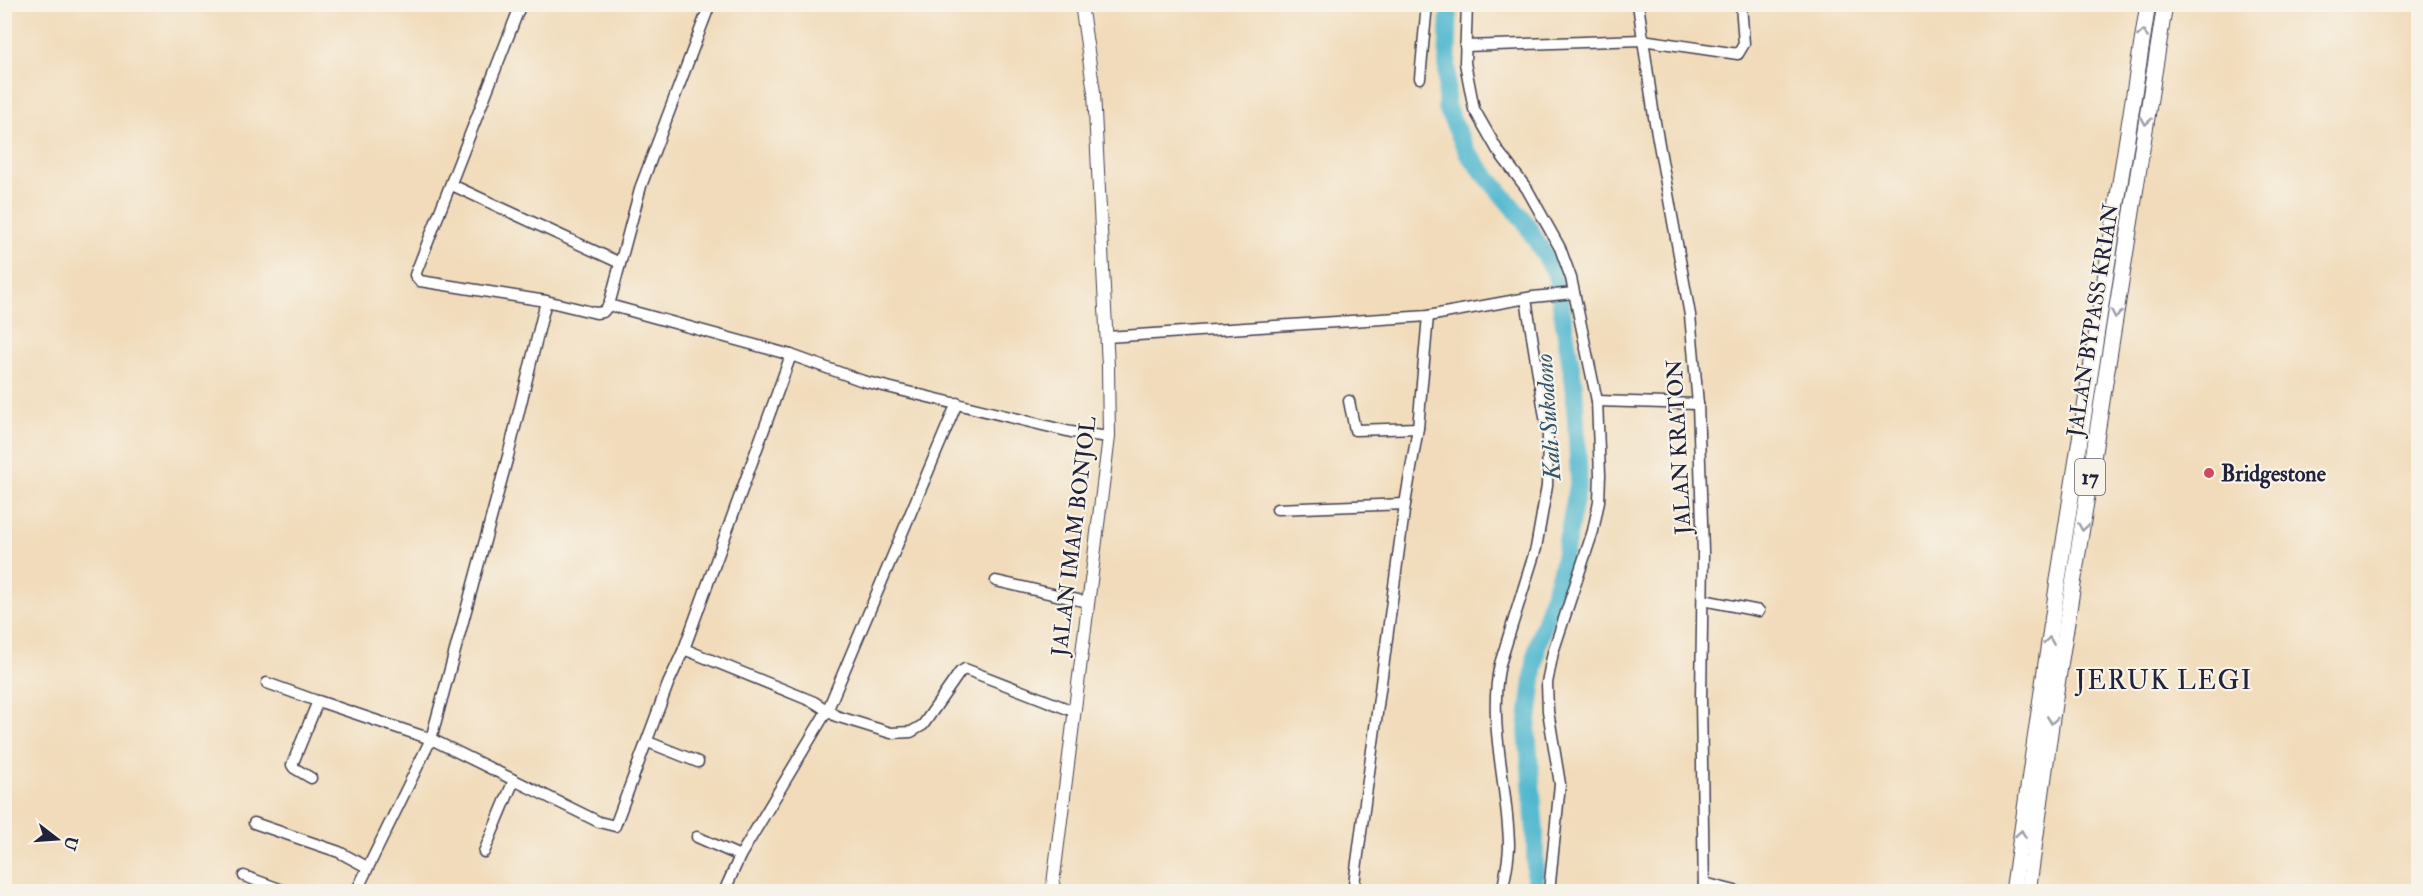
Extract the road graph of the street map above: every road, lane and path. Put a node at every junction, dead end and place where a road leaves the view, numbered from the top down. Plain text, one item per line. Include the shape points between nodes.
1 (521, 4) edge
2 (710, 4) edge
3 (1081, 4) edge
4 (1427, 4) edge
5 (1467, 4) edge
6 (1638, 4) edge
7 (1741, 4) edge
8 (2148, 4) edge
9 (2165, 4) edge
10 (1642, 40) junction
11 (1465, 46) junction
12 (1420, 78) dead end
13 (452, 185) junction
14 (620, 263) junction
15 (1569, 294) junction
16 (1529, 298) junction
17 (546, 301) junction
18 (609, 305) junction
19 (1428, 316) junction
20 (1107, 337) junction
21 (791, 355) junction
22 (1349, 401) dead end
23 (1597, 401) junction
24 (957, 403) junction
25 (1698, 404) junction
26 (1418, 428) junction
27 (1109, 437) junction
28 (1405, 504) junction
29 (1277, 509) dead end
30 (996, 581) dead end
31 (1703, 600) junction
32 (1087, 602) junction
33 (1759, 611) dead end
34 (684, 649) junction
35 (267, 683) dead end
36 (317, 701) junction
37 (828, 709) junction
38 (1073, 711) junction
39 (431, 739) junction
40 (648, 742) junction
41 (698, 762) dead end
42 (311, 778) dead end
43 (514, 780) junction
44 (254, 823) dead end
45 (697, 837) dead end
46 (484, 852) dead end
47 (740, 856) junction
48 (368, 867) junction
49 (244, 876) dead end
50 (1704, 887) edge
51 (288, 891) edge
52 (356, 891) edge
53 (724, 891) edge
54 (1052, 891) edge
55 (1353, 891) edge
56 (1502, 891) edge
57 (1549, 891) edge
58 (1739, 891) edge
59 (2013, 891) edge
60 (2028, 891) edge

1 - 13 street
2 - 14 street via 641,186
3 - 20 main road, JALAN IMAM BONJOL via 1094,92
4 - 12 street
5 - 11 street
6 - 10 street, JALAN KRATON
7 - 10 street via 1744,44 1738,54
59 -> 8 highway, JALAN BYPASS KRIAN / 17
9 -> 60 highway, JALAN BYPASS KRIAN / 17
10 - 11 street
10 - 25 street, JALAN KRATON via 1685,281
11 - 15 street via 1467,81 1476,115 1560,248 1571,278
13 - 14 street
13 - 17 street via 417,267 416,278
14 - 18 street
15 - 16 street
15 - 23 street
16 - 19 street
16 - 56 street via 1548,436 1547,486 1540,529 1500,664 1496,692 1509,845
17 - 18 street via 596,312 603,312
17 - 39 street
18 - 21 street
19 - 20 street
19 - 26 street
20 - 27 main road, JALAN IMAM BONJOL
21 - 24 street via 863,381
21 - 34 street
22 - 26 street via 1355,430
23 - 25 street
23 - 57 street via 1599,501 1547,683 1560,784
24 - 27 street via 1071,432
24 - 37 street
25 - 31 street, JALAN KRATON
26 - 28 street
27 - 32 main road, JALAN IMAM BONJOL
28 - 29 street
28 - 55 street
30 - 32 street
31 - 33 street
31 - 50 street, JALAN KRATON
32 - 38 main road, JALAN IMAM BONJOL
34 - 37 street
34 - 40 street
35 - 36 street
36 - 39 street
36 - 42 street via 292,765
37 - 38 street via 835,716 862,726 891,733 911,732 927,722 960,672 968,669
37 - 47 street
38 - 54 main road, JALAN IMAM BONJOL
39 - 43 street
39 - 48 street
40 - 41 street
40 - 43 street via 615,826
43 - 46 street
44 - 48 street via 339,852
45 - 47 street
47 - 53 street
48 - 52 street
49 - 51 street
50 - 58 street

